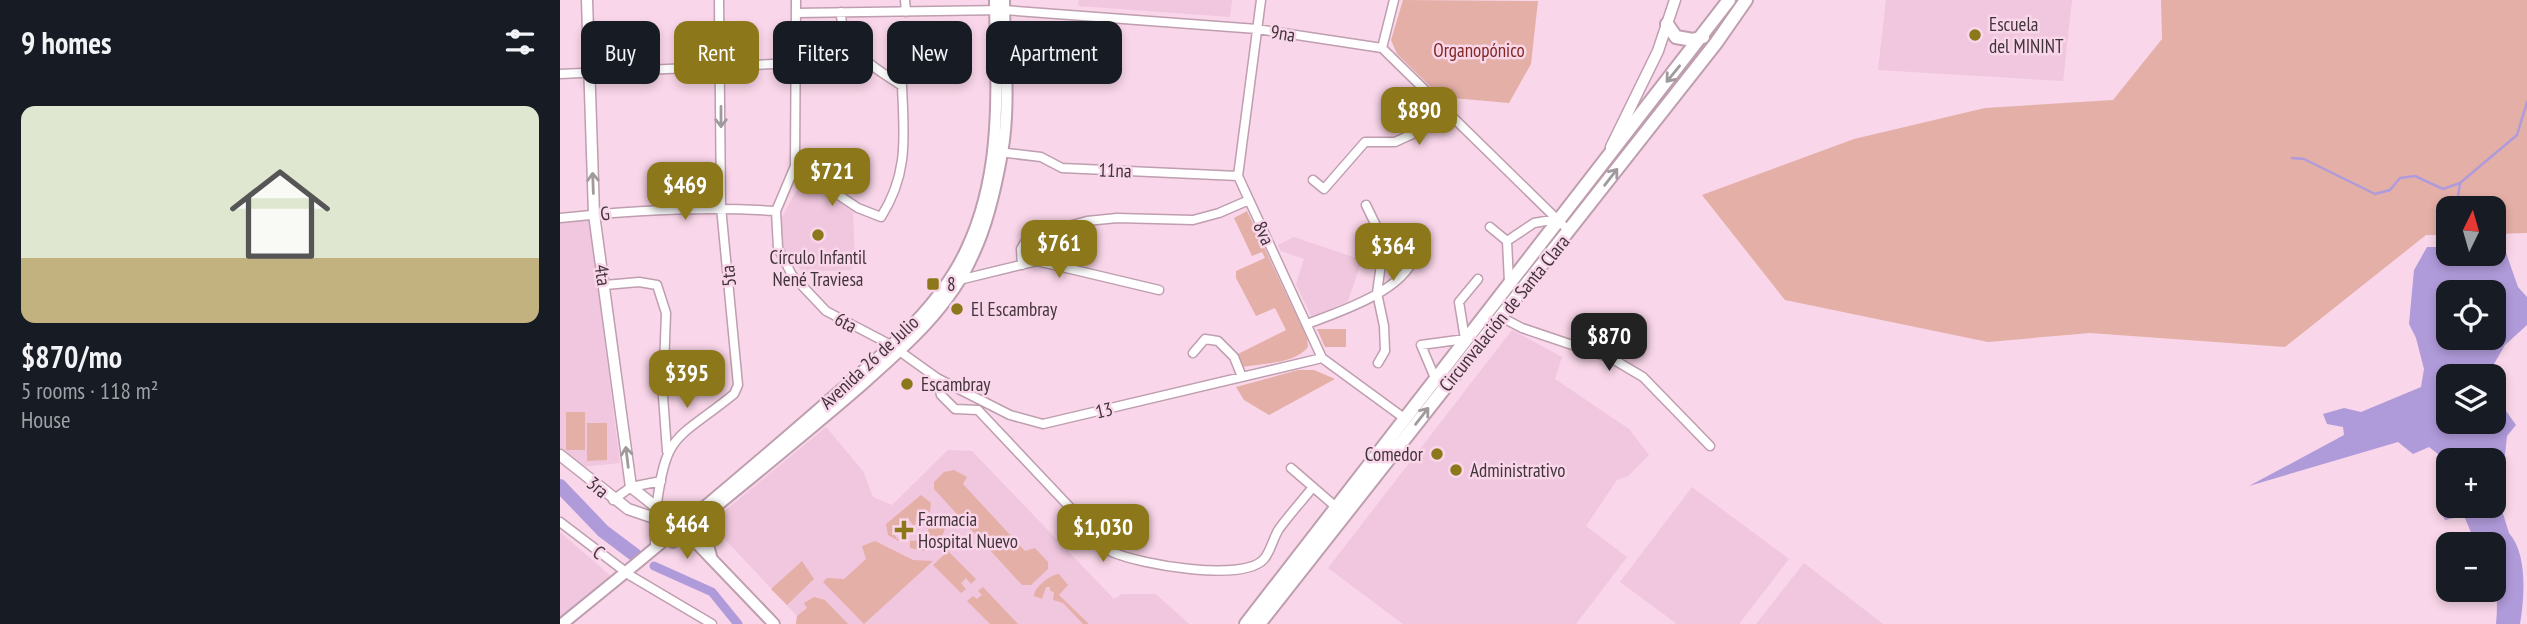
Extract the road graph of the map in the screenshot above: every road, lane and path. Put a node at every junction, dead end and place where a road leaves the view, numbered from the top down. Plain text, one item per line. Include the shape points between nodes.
1 (587, 0) edge
2 (719, 0) edge
3 (796, 0) edge
4 (905, 0) edge
5 (1261, 0) edge
6 (1394, 0) edge
7 (1675, 0) edge
8 (1729, 0) edge
9 (1746, 0) edge
10 (999, 5) edge
11 (841, 12) junction
12 (906, 12) junction
13 (796, 13) junction
14 (588, 21) edge
15 (719, 21) edge
16 (796, 21) edge
17 (1667, 24) junction
18 (1257, 29) junction
19 (1703, 37) junction
20 (1382, 48) junction
21 (581, 73) edge
22 (560, 74) edge
23 (589, 84) edge
24 (720, 84) edge
25 (796, 84) edge
26 (1402, 109) dead end
27 (1452, 116) junction
28 (1421, 131) junction
29 (999, 152) junction
30 (1608, 153) junction
31 (795, 166) junction
32 (1238, 176) junction
33 (1313, 180) dead end
34 (1249, 200) junction
35 (1366, 205) dead end
36 (721, 207) junction
37 (776, 211) junction
38 (594, 214) junction
39 (560, 218) edge
40 (1558, 219) junction
41 (1490, 227) dead end
42 (1569, 231) junction
43 (1507, 241) junction
44 (1384, 242) junction
45 (1023, 265) junction
46 (1478, 279) dead end
47 (959, 280) junction
48 (1509, 282) junction
49 (605, 285) junction
50 (1159, 290) dead end
51 (1377, 293) junction
52 (1501, 317) junction
53 (1307, 324) junction
54 (1465, 339) junction
55 (895, 348) junction
56 (1192, 353) dead end
57 (1322, 358) junction
58 (1378, 363) dead end
59 (1242, 377) junction
60 (937, 378) junction
61 (1435, 378) junction
62 (1405, 418) junction
63 (1710, 446) dead end
64 (667, 451) junction
65 (560, 454) edge
66 (1291, 468) dead end
67 (661, 481) junction
68 (631, 487) junction
69 (1313, 487) junction
70 (613, 500) junction
71 (1336, 507) junction
72 (656, 514) junction
73 (706, 514) junction
74 (560, 523) edge
75 (682, 529) junction
76 (656, 551) junction
77 (1308, 551) junction
78 (712, 559) junction
79 (632, 572) junction
80 (562, 624) edge
81 (573, 624) edge
82 (712, 624) edge
83 (774, 624) edge
84 (1245, 624) edge
85 (1259, 624) edge

1 - 14 street, 4ta
2 - 15 street, 5ta
3 - 13 street, 6ta
4 - 12 street
5 - 18 street
6 - 20 street
7 - 17 street
8 - 19 highway, Circunvalación de Santa Clara
42 -> 9 highway, Circunvalación de Santa Clara
10 - 12 street, 9na
10 - 18 street, 9na
10 - 29 main road, Avenida 26 de Julio
11 - 12 street, 9na
11 - 13 street, 9na
11 - 31 street via 841,28 856,54 902,86 902,174 881,217 858,208
13 - 16 street, 6ta
17 - 19 highway via 1676,37
17 - 30 street
18 - 20 street, 9na
18 - 32 street
19 -> 30 highway, Circunvalación de Santa Clara
20 - 27 street
21 - 22 street
38 -> 23 street, 4ta
24 -> 36 street, 5ta
25 - 31 street, 6ta
26 - 28 street
27 - 28 street
27 - 40 street
28 - 33 street via 1395,142 1365,142 1324,189
29 - 32 street, 11na via 1041,157 1062,168
29 - 47 main road, Avenida 26 de Julio via 988,214
29 - 55 main road, Avenida 26 de Julio via 966,252
30 - 40 highway, Circunvalación de Santa Clara
31 - 37 street, 6ta
32 - 34 street, 8va
34 - 45 street via 1193,220 1087,221 1028,237 1021,249
34 - 53 street, 8va
35 - 44 street
36 - 37 street, G
36 - 38 street, G
36 - 64 street, 5ta via 738,385 734,394 692,424
37 - 55 street, 6ta via 778,248 807,295 845,323
38 - 39 street, G
38 - 49 street, 4ta
40 - 42 street
40 - 43 street via 1534,223
40 - 48 highway, Circunvalación de Santa Clara
41 - 43 street
42 - 52 highway, Circunvalación de Santa Clara
43 - 48 street
44 - 51 street
44 - 51 street via 1398,242 1414,257 1410,270
45 - 47 street
45 - 50 street via 1045,262
46 - 54 street via 1459,302
47 - 55 main road, Avenida 26 de Julio via 934,315
48 - 54 highway, Circunvalación de Santa Clara
49 - 64 street via 657,285 666,313 663,396
68 -> 49 street, 4ta
51 - 53 street
51 - 58 street via 1385,351
52 - 63 street via 1611,358 1643,377
77 -> 52 highway, Circunvalación de Santa Clara
53 - 57 street, 8va
54 - 61 highway, Circunvalación de Santa Clara
54 - 61 street via 1421,345
55 - 60 street, 13
55 - 73 main road, Avenida 26 de Julio
55 - 75 main road, Avenida 26 de Julio
56 - 59 street via 1205,340 1218,341 1234,357
57 - 59 street, 13
57 - 62 street
59 - 60 street, 13 via 1043,424 1010,415
60 - 69 street via 941,395 955,409 978,410 1111,552 1130,560 1233,572 1252,565 1264,559 1277,531
61 - 62 highway, Circunvalación de Santa Clara
62 - 71 highway, Circunvalación de Santa Clara
64 - 67 street
65 - 70 street, 3ra
66 - 69 street
67 - 68 street
67 - 72 street
68 - 70 street
68 - 72 street
69 - 71 street
70 - 72 street, 3ra via 628,509
71 - 77 highway, Circunvalación de Santa Clara
72 - 75 street
72 - 76 street
73 - 75 main road, Avenida 26 de Julio
73 - 78 main road
74 - 79 street, C
75 - 76 main road, Avenida 26 de Julio
75 - 78 main road
76 - 78 main road via 691,545
76 - 79 main road, Avenida 26 de Julio
77 - 84 highway, Circunvalación de Santa Clara
77 - 85 highway, Circunvalación de Santa Clara
78 - 83 main road
79 - 80 main road, Avenida 26 de Julio
79 - 81 main road, Avenida 26 de Julio
79 - 82 street, C

